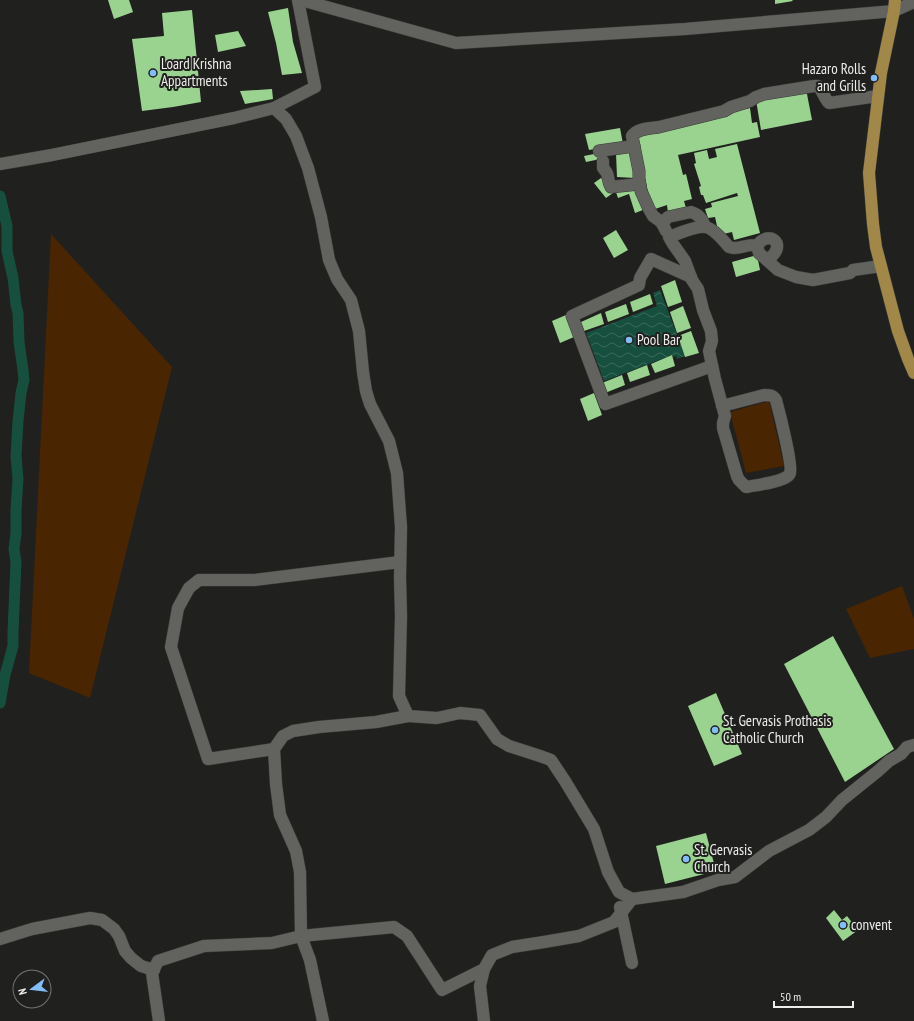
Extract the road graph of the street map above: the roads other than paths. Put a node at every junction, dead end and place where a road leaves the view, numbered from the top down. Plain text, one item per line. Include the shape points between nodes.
1 (298, 0) edge
2 (301, 0) edge
3 (914, 2) edge
4 (894, 6) edge
5 (878, 96) junction
6 (274, 108) junction
7 (634, 146) junction
8 (1, 164) edge
9 (639, 184) junction
10 (663, 225) junction
11 (705, 227) junction
12 (669, 237) junction
13 (757, 246) junction
14 (767, 260) junction
15 (881, 266) junction
16 (691, 277) junction
17 (712, 366) junction
18 (914, 373) edge
19 (722, 406) junction
20 (400, 562) junction
21 (408, 716) junction
22 (914, 745) edge
23 (274, 749) junction
24 (619, 892) junction
25 (632, 899) junction
26 (621, 913) junction
27 (301, 936) junction
28 (0, 939) edge
29 (632, 964) dead end
30 (484, 969) junction
31 (154, 970) junction
32 (159, 1021) edge
33 (323, 1021) edge
34 (484, 1021) edge

1 - 6 street via 315,87
2 - 4 street via 456,43 685,29
3 - 4 street
4 - 5 main road
5 - 7 street via 829,103 818,86 764,94 724,111 634,133
5 - 15 main road via 869,173 873,224
6 - 8 street
6 - 20 street via 286,119 298,142 322,217 329,260 337,280 351,300 359,331 366,391 370,404 390,441 397,473 402,527
7 - 9 street
7 - 9 street via 601,156 611,187
9 - 10 street via 648,209
10 - 11 street via 668,217 691,212 701,219
10 - 12 street
11 - 12 street
11 - 13 street via 711,229 729,248 754,244
12 - 16 street via 685,260
13 - 14 street via 759,253
13 - 14 street via 765,238 774,239 777,245 775,253
14 - 15 street via 778,270 808,280
15 - 18 main road via 898,331
16 - 17 street via 698,289 712,335
16 - 17 street via 651,259 640,278 639,285 572,316 605,404
17 - 19 street
19 - 19 street via 764,395 774,397 790,461 791,468 787,477 746,487 743,484 737,476 728,448 723,428
20 - 21 street via 399,696
20 - 23 street via 254,580 199,580 188,588 178,608 171,647 208,759
21 - 23 street via 293,731 282,736
21 - 24 street via 437,718 460,713 480,715 497,739 509,746 551,760 594,829 608,872
22 - 25 street via 907,747 889,761 809,830 770,851 735,877 683,892
23 - 27 street via 280,815 296,852 300,872
24 - 25 street
24 - 26 street
25 - 26 street
26 - 29 street
26 - 30 street via 614,922 579,936 512,947 492,955
27 - 30 street via 394,927 408,936 442,990
27 - 31 street via 272,943 204,946 158,961
27 - 33 street via 310,960
28 - 31 street via 32,929 90,918 102,920 114,929 131,958 141,966
30 - 34 street via 480,986
31 - 32 street via 152,973

